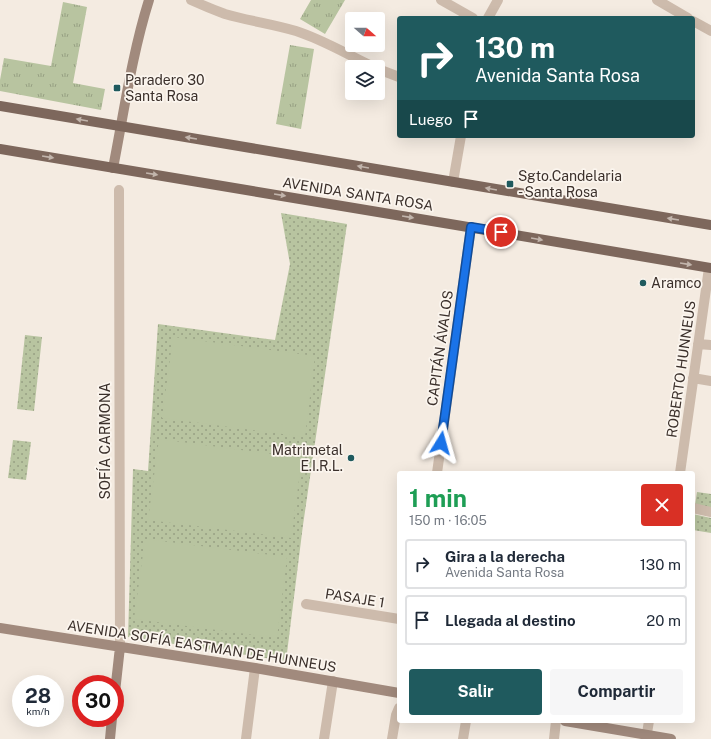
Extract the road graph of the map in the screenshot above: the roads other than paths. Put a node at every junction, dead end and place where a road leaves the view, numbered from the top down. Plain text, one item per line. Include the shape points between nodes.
1 (149, 0) edge
2 (192, 0) edge
3 (441, 0) edge
4 (498, 0) edge
5 (656, 0) edge
6 (469, 16) edge
7 (489, 16) edge
8 (684, 16) edge
9 (695, 22) edge
10 (711, 31) edge
11 (360, 60) edge
12 (385, 72) edge
13 (397, 76) edge
14 (0, 106) edge
15 (121, 127) junction
16 (461, 138) edge
17 (0, 149) edge
18 (114, 168) junction
19 (453, 182) junction
20 (119, 190) dead end
21 (711, 225) edge
22 (471, 227) junction
23 (710, 268) edge
24 (698, 344) junction
25 (711, 346) edge
26 (693, 378) junction
27 (711, 381) edge
28 (437, 471) edge
29 (680, 471) edge
30 (695, 508) edge
31 (711, 512) edge
32 (306, 604) dead end
33 (397, 619) edge
34 (0, 628) edge
35 (120, 647) junction
36 (255, 668) junction
37 (117, 675) edge
38 (333, 681) junction
39 (397, 693) edge
40 (397, 712) edge
41 (466, 723) edge
42 (556, 723) edge
43 (575, 723) edge
44 (649, 723) edge
45 (111, 727) edge
46 (646, 737) edge
47 (110, 739) edge
48 (246, 739) edge
49 (324, 739) edge
50 (392, 739) edge
51 (463, 739) edge
52 (554, 739) edge
53 (671, 739) edge

1 - 15 street via 139,33
2 - 11 street via 225,14 308,35
3 - 6 street
4 - 7 street
5 - 8 street
9 - 10 street
12 - 13 street
15 -> 14 main road, AVENIDA SANTA ROSA
15 - 18 street
19 -> 15 main road, AVENIDA SANTA ROSA
16 - 19 street
17 -> 18 main road, AVENIDA SANTA ROSA
18 -> 22 main road, AVENIDA SANTA ROSA
21 -> 19 main road, AVENIDA SANTA ROSA
20 - 35 street, SOFÍA CARMONA
22 -> 23 main road, AVENIDA SANTA ROSA
22 - 28 street, CAPITÁN ÁVALOS
23 - 24 street, ROBERTO HUNNEUS
24 - 25 street
24 - 26 street, ROBERTO HUNNEUS
26 - 27 street
26 - 29 street, ROBERTO HUNNEUS
30 - 31 street
32 - 33 street, PASAJE 1
34 - 35 street, AVENIDA SOFÍA EASTMAN DE HUNNEUS
35 - 36 street, AVENIDA SOFÍA EASTMAN DE HUNNEUS
35 - 37 street, SOFÍA CARMONA
36 - 38 street, AVENIDA SOFÍA EASTMAN DE HUNNEUS
36 - 48 street
38 - 39 street, AVENIDA SOFÍA EASTMAN DE HUNNEUS
38 - 49 street
40 - 50 street
41 - 51 street
42 - 52 street
43 - 46 street
44 - 46 street
45 - 47 street
46 - 53 street

